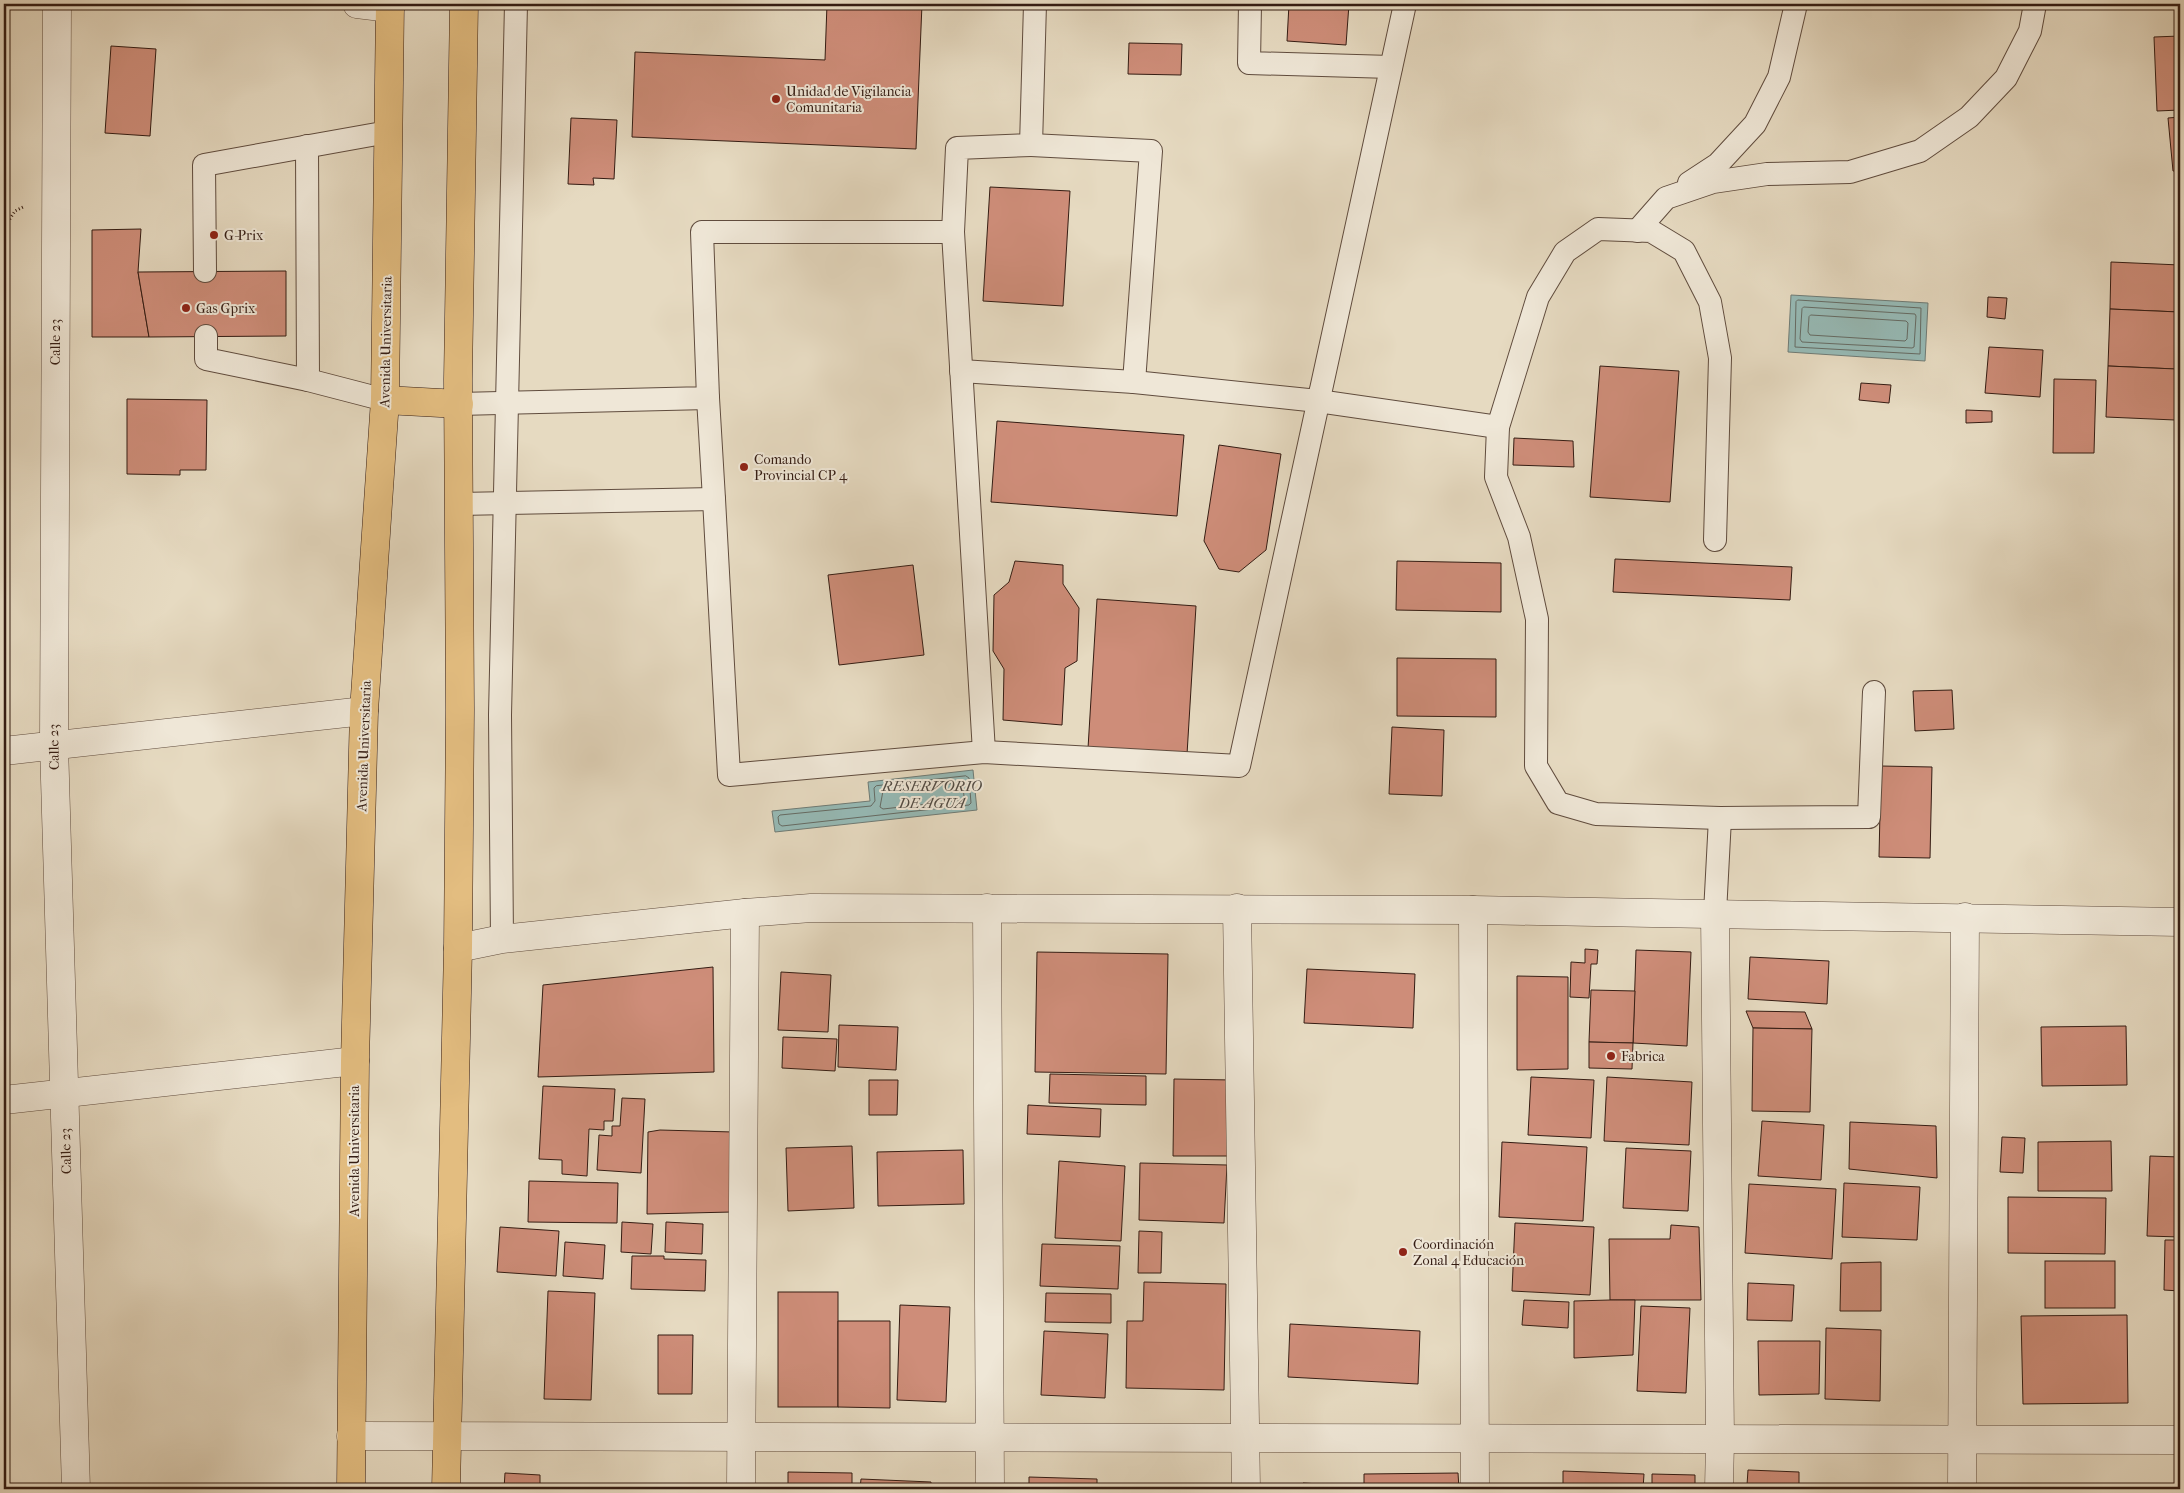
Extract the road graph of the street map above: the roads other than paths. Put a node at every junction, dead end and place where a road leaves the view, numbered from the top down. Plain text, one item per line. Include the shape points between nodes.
1 (57, 4) edge
2 (357, 4) edge
3 (464, 4) edge
4 (516, 4) edge
5 (1035, 4) edge
6 (1250, 4) edge
7 (1405, 4) edge
8 (1796, 4) edge
9 (2036, 4) edge
10 (390, 6) edge
11 (1391, 66) junction
12 (388, 132) junction
13 (1031, 145) junction
14 (306, 146) junction
15 (1666, 198) junction
16 (1636, 231) junction
17 (954, 232) junction
18 (205, 271) dead end
19 (206, 336) dead end
20 (961, 371) junction
21 (308, 380) junction
22 (1134, 382) junction
23 (708, 398) junction
24 (385, 400) junction
25 (1318, 401) junction
26 (459, 404) junction
27 (1498, 427) junction
28 (714, 499) junction
29 (459, 504) junction
30 (1715, 540) dead end
31 (1874, 692) dead end
32 (364, 711) junction
33 (54, 745) junction
34 (4, 752) edge
35 (984, 752) junction
36 (1720, 818) junction
37 (987, 908) junction
38 (1238, 908) junction
39 (1473, 910) junction
40 (745, 913) junction
41 (1715, 913) junction
42 (1965, 917) junction
43 (2180, 922) edge
44 (502, 939) junction
45 (458, 948) junction
46 (354, 1061) junction
47 (64, 1093) junction
48 (4, 1100) edge
49 (446, 1435) junction
50 (351, 1436) junction
51 (741, 1436) junction
52 (990, 1437) junction
53 (1246, 1438) junction
54 (1475, 1439) junction
55 (1720, 1440) junction
56 (1963, 1440) junction
57 (2180, 1440) edge
58 (76, 1489) edge
59 (351, 1489) edge
60 (446, 1489) edge
61 (741, 1489) edge
62 (990, 1489) edge
63 (1246, 1489) edge
64 (1475, 1489) edge
65 (1719, 1489) edge
66 (1962, 1489) edge

1 - 33 street, Calle 23
2 - 10 street
3 - 26 main road
4 - 44 lane via 500,714
5 - 13 lane
6 - 11 lane via 1249,63
7 - 11 lane
8 - 15 lane via 1779,77 1755,124 1718,164
9 - 15 lane via 2030,30 2006,78 1969,117 1920,151 1850,172 1767,174 1714,182
10 - 12 main road, Avenida Universitaria
11 - 25 lane
12 - 14 lane
12 - 24 main road, Avenida Universitaria
13 - 17 lane via 957,148
13 - 22 lane via 1151,151
14 - 18 lane via 204,165
14 - 21 lane
15 - 16 lane
16 - 27 lane via 1598,229 1565,252 1538,297
16 - 30 lane via 1651,232 1684,251 1710,302 1720,358
17 - 20 lane
17 - 23 lane via 702,232
19 - 21 lane via 206,358
20 - 22 lane
20 - 35 lane
21 - 24 lane
22 - 25 lane
23 - 26 lane
23 - 28 lane
24 - 26 main road
24 - 32 main road, Avenida Universitaria
25 - 27 lane
25 - 35 lane via 1239,766
26 - 29 main road
27 - 36 lane via 1496,477 1519,537 1537,619 1536,766 1558,802 1596,814
28 - 29 lane
28 - 35 lane via 729,775
29 - 45 main road
31 - 36 lane via 1869,817
32 - 33 street
32 - 46 main road, Avenida Universitaria
33 - 34 street
33 - 47 street, Calle 23
36 - 41 lane
37 - 38 street
37 - 40 street via 811,908
37 - 52 street
38 - 39 street
38 - 53 street
39 - 41 street
39 - 54 street
40 - 44 street
40 - 51 street
41 - 42 street
41 - 55 street
42 - 43 street
42 - 56 street
44 - 45 street
45 - 49 main road
46 - 47 street
46 - 50 main road, Avenida Universitaria
47 - 48 street
47 - 58 street, Calle 23
49 - 50 street
49 - 51 street
49 - 60 main road
50 - 59 main road, Avenida Universitaria
51 - 52 street
51 - 61 street
52 - 53 street
52 - 62 street
53 - 54 street
53 - 63 street
54 - 55 street
54 - 64 street
55 - 56 street
55 - 65 street
56 - 57 street
56 - 66 street

